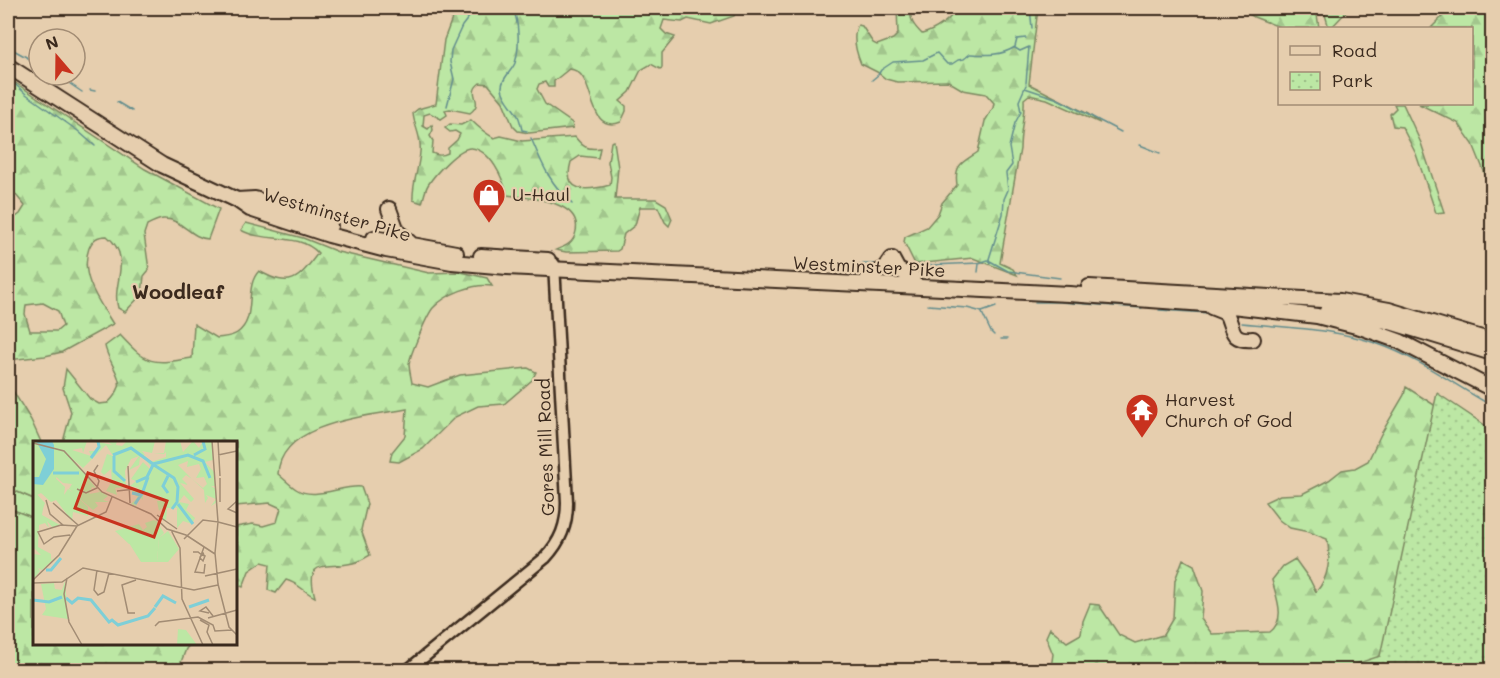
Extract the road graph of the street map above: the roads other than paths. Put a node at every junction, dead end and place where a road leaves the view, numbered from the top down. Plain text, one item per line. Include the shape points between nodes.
1 (8, 66) edge
2 (237, 200) junction
3 (389, 209) dead end
4 (412, 245) junction
5 (555, 265) junction
6 (1200, 304) junction
7 (1232, 306) junction
8 (1252, 339) dead end
9 (1492, 341) edge
10 (1492, 353) edge
11 (1492, 389) edge
12 (408, 670) edge

1 - 2 highway, Westminster Pike via 162,165
2 - 4 highway, Westminster Pike via 255,199 331,226
2 - 5 highway, Westminster Pike via 250,209 386,250 480,265
3 - 4 highway via 397,231
4 - 5 highway, Westminster Pike
5 - 6 highway, Westminster Pike
5 - 9 highway, Westminster Pike via 868,276 883,270 892,259 898,270 913,277 1340,301 1389,310
5 - 12 street, Gores Mill Road via 567,502 561,538 545,558
6 - 7 highway, Westminster Pike
6 - 8 highway via 1226,313 1234,334
7 - 10 highway via 1365,316
7 - 11 highway, Westminster Pike via 1317,316 1378,333

